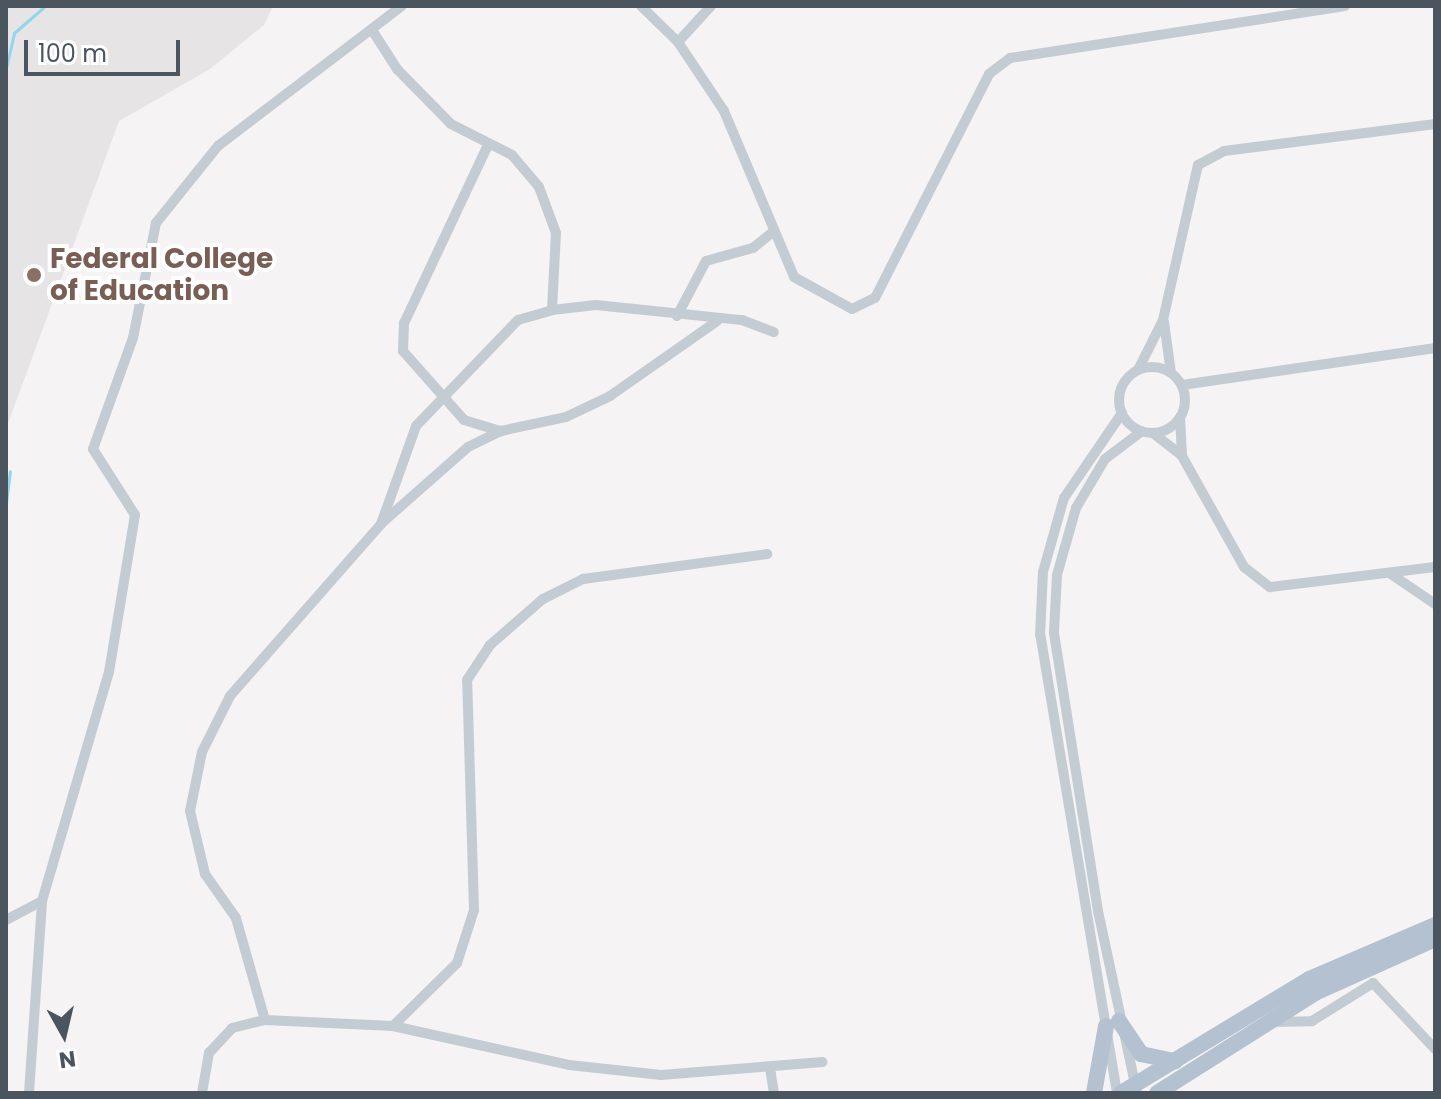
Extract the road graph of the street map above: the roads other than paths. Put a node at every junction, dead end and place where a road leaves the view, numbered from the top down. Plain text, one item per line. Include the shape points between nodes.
1 (402, 6) edge
2 (641, 6) edge
3 (711, 6) edge
4 (1345, 6) edge
5 (374, 33) junction
6 (678, 42) junction
7 (1435, 124) edge
8 (487, 147) junction
9 (773, 232) junction
10 (552, 310) junction
11 (677, 316) junction
12 (1163, 320) junction
13 (717, 321) junction
14 (774, 332) dead end
15 (1435, 348) edge
16 (1138, 370) junction
17 (1171, 373) junction
18 (1182, 385) junction
19 (440, 398) junction
20 (1122, 413) junction
21 (1180, 417) junction
22 (501, 431) junction
23 (1148, 432) junction
24 (1182, 456) junction
25 (381, 524) junction
26 (767, 554) dead end
27 (1435, 567) edge
28 (1389, 574) junction
29 (1435, 604) edge
30 (42, 901) junction
31 (6, 920) edge
32 (1435, 925) edge
33 (1435, 939) edge
34 (265, 1020) junction
35 (1269, 1022) junction
36 (1112, 1024) junction
37 (393, 1026) junction
38 (1435, 1049) edge
39 (1176, 1061) junction
40 (822, 1062) dead end
41 (770, 1068) junction
42 (1127, 1091) edge
43 (29, 1093) edge
44 (202, 1093) edge
45 (774, 1093) edge
46 (1094, 1093) edge
47 (1157, 1093) edge

1 - 5 street
2 - 6 street
3 - 6 street
4 - 9 street via 1010,58 989,74 867,308 852,309 794,277
5 - 8 street via 422,96
5 - 30 street via 218,146 156,223 133,338 93,449 135,515 128,567 109,672
6 - 9 street via 724,111
7 - 12 street via 1210,155 1191,180
8 - 10 street via 512,155 539,187 556,233
8 - 19 street via 404,323 403,351
9 - 11 street via 753,248 706,261
10 - 11 street via 596,305
10 - 19 street via 518,320
11 - 13 street
12 - 16 street
12 - 17 street
13 - 14 street
13 - 22 street via 610,396 566,417
15 - 18 street
16 - 17 street
16 - 20 street via 1121,388
17 - 18 street
18 - 21 street
19 - 22 street via 464,420
19 - 25 street via 416,426
20 - 23 street
20 - 36 street via 1064,498 1040,608 1043,664
21 - 23 street
21 - 24 street
22 - 25 street via 468,447
23 - 24 street
23 - 36 street via 1105,459 1076,508 1055,607 1056,660
24 - 28 street via 1244,567 1270,587
25 - 34 street via 230,696 202,752 190,811 205,874 236,918
26 - 37 street via 583,579 543,599 490,645 467,680 474,910 457,963
27 - 28 street
28 - 29 street
30 - 31 street
30 - 43 street
32 - 39 main road via 1309,979
33 - 35 main road via 1360,968
34 - 37 street
34 - 44 street via 232,1028 209,1053
35 - 38 street via 1312,1021 1373,983
35 - 47 main road
36 - 39 main road via 1141,1054
36 - 42 street
36 - 42 street
36 - 46 main road
37 - 41 street via 584,1066 661,1075
39 - 42 main road
40 - 41 street
41 - 45 street

